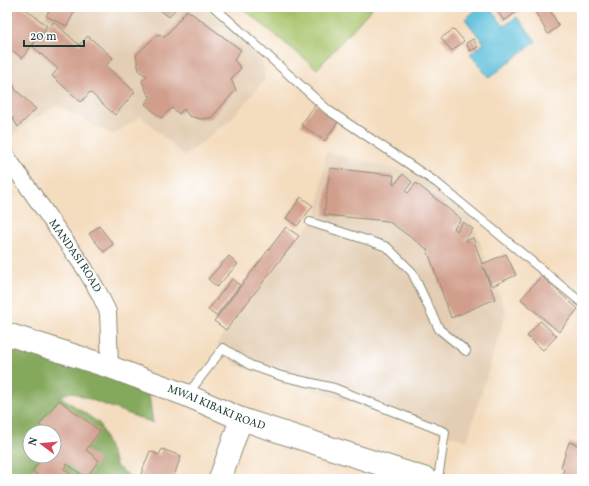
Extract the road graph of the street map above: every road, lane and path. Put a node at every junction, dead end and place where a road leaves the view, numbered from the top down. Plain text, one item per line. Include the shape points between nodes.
1 (214, 7) edge
2 (7, 157) edge
3 (310, 222) dead end
4 (582, 303) edge
5 (7, 334) edge
6 (466, 351) dead end
7 (110, 367) junction
8 (186, 395) junction
9 (241, 419) junction
10 (220, 479) edge
11 (426, 479) edge
12 (438, 479) edge

1 - 4 lane via 328,110 438,183
2 - 7 street, MANDASI ROAD via 99,293 108,312
3 - 6 lane via 387,247 412,272 439,329
5 - 7 main road, MWAI KIBAKI ROAD
7 - 8 main road, MWAI KIBAKI ROAD
8 - 9 main road, MWAI KIBAKI ROAD
8 - 12 lane via 223,348 250,365 281,376 334,388 445,432
9 - 10 main road
9 - 11 main road, MWAI KIBAKI ROAD

